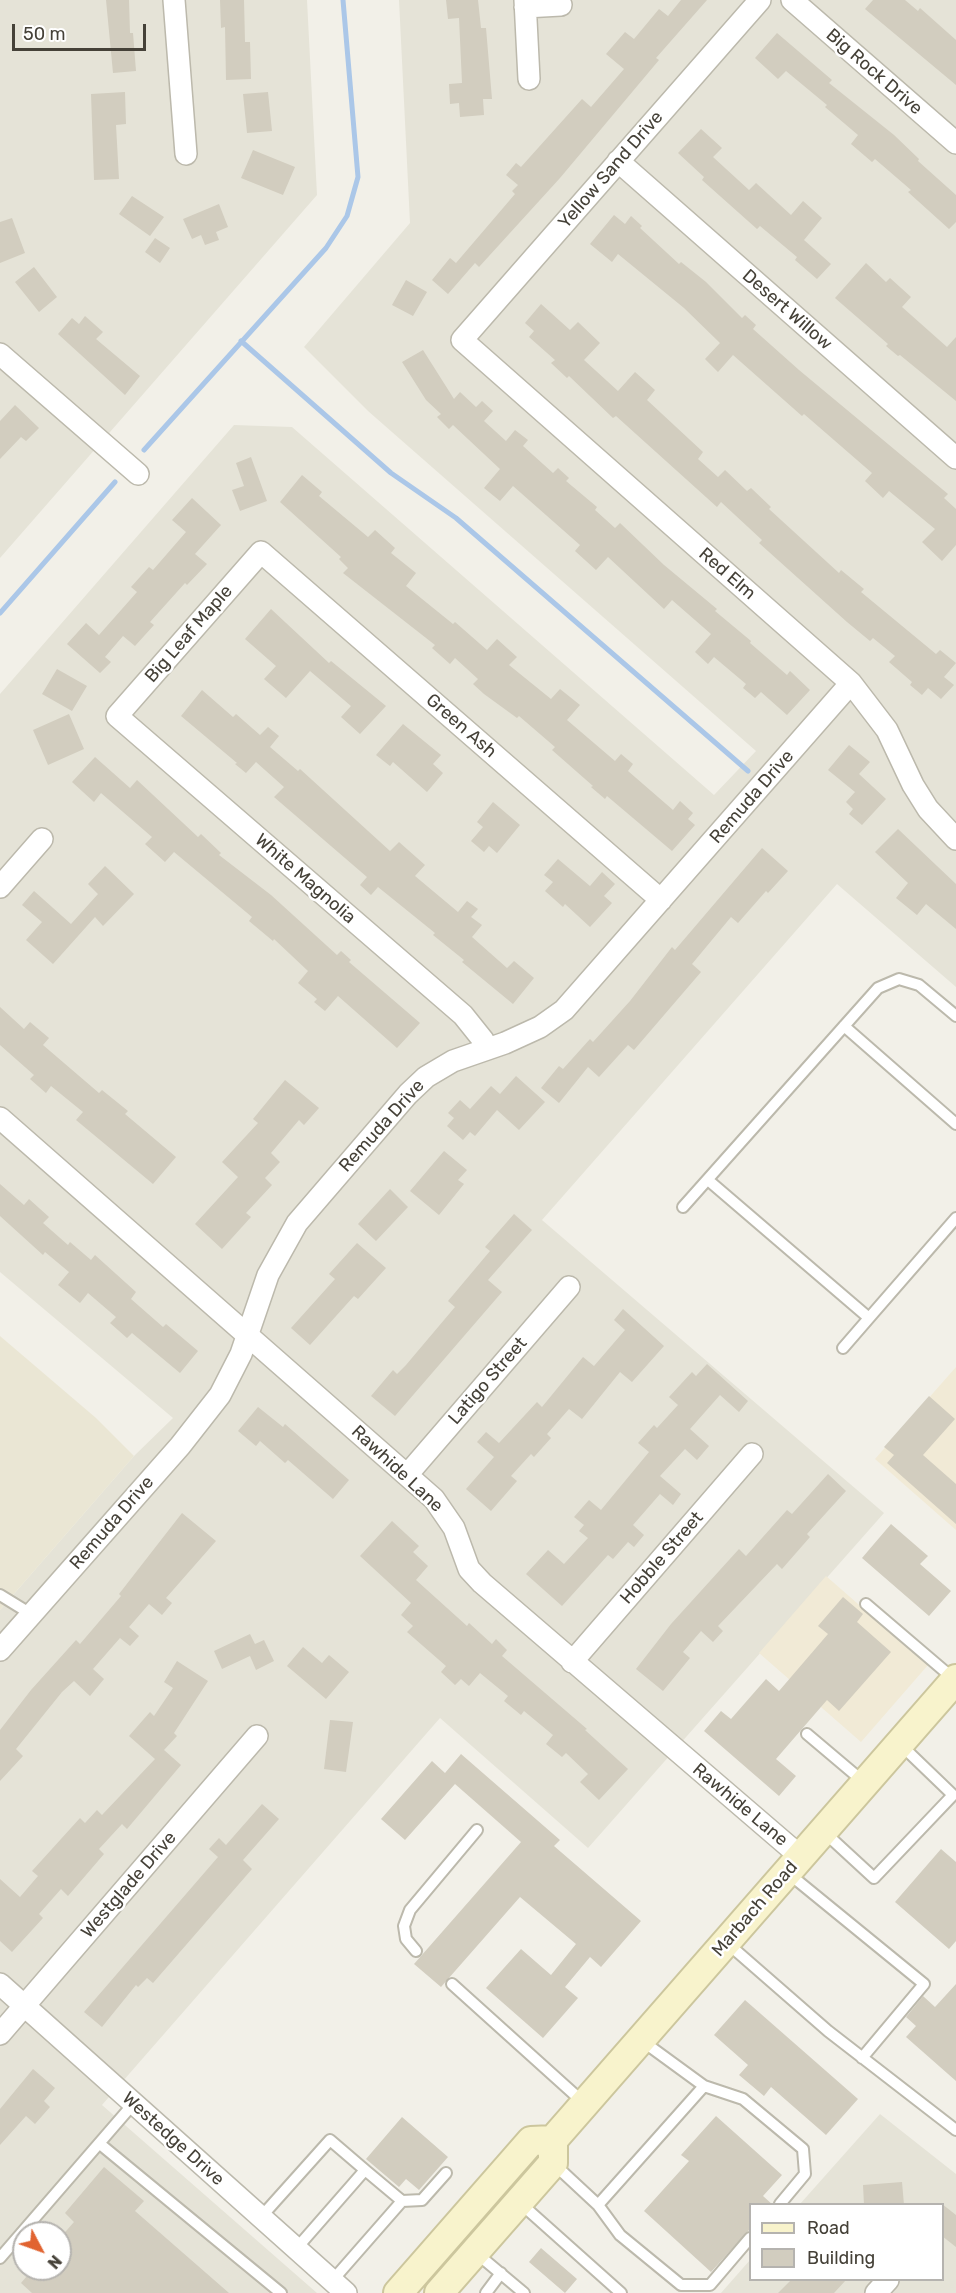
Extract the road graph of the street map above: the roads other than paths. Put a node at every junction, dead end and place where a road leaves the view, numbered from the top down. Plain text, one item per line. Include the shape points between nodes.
1 (174, 0) edge
2 (760, 0) edge
3 (792, 0) edge
4 (525, 4) edge
5 (561, 5) dead end
6 (529, 79) dead end
7 (956, 143) edge
8 (186, 154) dead end
9 (618, 161) junction
10 (462, 340) joint
11 (0, 354) edge
12 (956, 458) edge
13 (138, 474) dead end
14 (261, 552) joint
15 (851, 683) junction
16 (117, 716) joint
17 (42, 839) dead end
18 (956, 839) edge
19 (0, 887) edge
20 (661, 900) junction
21 (956, 1016) edge
22 (844, 1026) junction
23 (486, 1048) junction
24 (0, 1118) edge
25 (956, 1124) edge
26 (708, 1180) junction
27 (683, 1207) dead end
28 (956, 1218) edge
29 (569, 1287) dead end
30 (869, 1318) junction
31 (246, 1333) junction
32 (843, 1348) dead end
33 (752, 1454) dead end
34 (407, 1475) junction
35 (0, 1595) edge
36 (866, 1604) dead end
37 (31, 1614) junction
38 (0, 1650) edge
39 (572, 1662) junction
40 (956, 1680) edge
41 (807, 1734) dead end
42 (257, 1736) dead end
43 (900, 1744) junction
44 (865, 1783) junction
45 (477, 1830) dead end
46 (823, 1831) junction
47 (794, 1864) junction
48 (726, 1942) junction
49 (416, 1951) dead end
50 (0, 1984) edge
51 (452, 1984) dead end
52 (24, 2006) junction
53 (0, 2034) edge
54 (640, 2040) junction
55 (862, 2058) junction
56 (704, 2086) junction
57 (134, 2103) junction
58 (584, 2104) junction
59 (956, 2130) edge
60 (100, 2144) junction
61 (553, 2151) junction
62 (365, 2170) junction
63 (446, 2173) dead end
64 (402, 2201) junction
65 (518, 2202) junction
66 (782, 2203) edge
67 (598, 2205) junction
68 (261, 2217) junction
69 (749, 2239) edge
70 (296, 2249) junction
71 (475, 2252) junction
72 (0, 2258) edge
73 (501, 2273) junction
74 (887, 2281) edge
75 (339, 2287) edge
76 (281, 2293) edge
77 (398, 2293) edge
78 (439, 2293) edge
79 (486, 2293) edge
80 (524, 2293) edge
81 (621, 2293) edge
82 (876, 2293) edge

1 - 8 street
2 - 9 street, Yellow Sand Drive
3 - 7 street, Big Rock Drive
4 - 5 street
4 - 6 street
9 - 10 street, Yellow Sand Drive
9 - 12 street, Desert Willow
10 - 15 street, Red Elm
11 - 13 street
14 - 16 street, Big Leaf Maple
14 - 20 street, Green Ash
15 - 18 street, Red Elm via 887,730 928,809
15 - 20 street, Remuda Drive
16 - 23 street, White Magnolia via 463,1015
17 - 19 street
20 - 23 street, Remuda Drive via 564,1011 540,1027
21 - 22 lane via 920,985 899,979 878,988
22 - 25 lane
22 - 26 lane
23 - 31 street, Remuda Drive via 426,1077 297,1223 268,1275
24 - 31 street, Rawhide Lane
26 - 27 lane
26 - 30 lane
28 - 30 lane
29 - 34 street, Latigo Street
30 - 32 lane
31 - 34 street, Rawhide Lane
31 - 37 street, Remuda Drive via 241,1354 220,1395 180,1446
33 - 39 street, Hobble Street
34 - 39 street, Rawhide Lane via 445,1512 469,1569
35 - 37 lane
36 - 40 lane
37 - 38 street, Remuda Drive
39 - 47 street, Rawhide Lane
40 - 43 main road, Marbach Road
41 - 44 lane
42 - 52 street, Westglade Drive
43 - 44 main road, Marbach Road
43 - 46 lane via 953,1795 874,1878
44 - 46 main road, Marbach Road
45 - 49 lane via 410,1910 404,1926 406,1939
46 - 47 main road, Marbach Road
47 - 48 main road, Marbach Road
47 - 55 lane via 924,1984
48 - 54 main road, Marbach Road
48 - 55 lane
50 - 52 street, Westedge Drive
51 - 58 lane
52 - 53 street, Westglade Drive
52 - 57 street, Westedge Drive
54 - 56 lane
54 - 58 main road, Marbach Road
55 - 59 lane
56 - 66 lane via 743,2099 803,2149 805,2174
56 - 67 lane
57 - 60 lane
57 - 68 street, Westedge Drive
58 - 61 main road, Marbach Road
60 - 72 lane
60 - 76 lane
61 - 65 main road, Marbach Road
61 - 67 lane
61 - 77 main road via 531,2141
62 - 64 lane
62 - 68 lane via 330,2140
62 - 70 lane
63 - 64 lane via 422,2200
64 - 75 lane
65 - 71 main road, Marbach Road
65 - 81 lane
67 - 69 lane via 620,2235 681,2285 710,2285
68 - 70 street, Westedge Drive
70 - 75 street, Westedge Drive
71 - 73 lane
71 - 78 main road, Marbach Road
73 - 79 lane
73 - 80 lane
74 - 82 street

